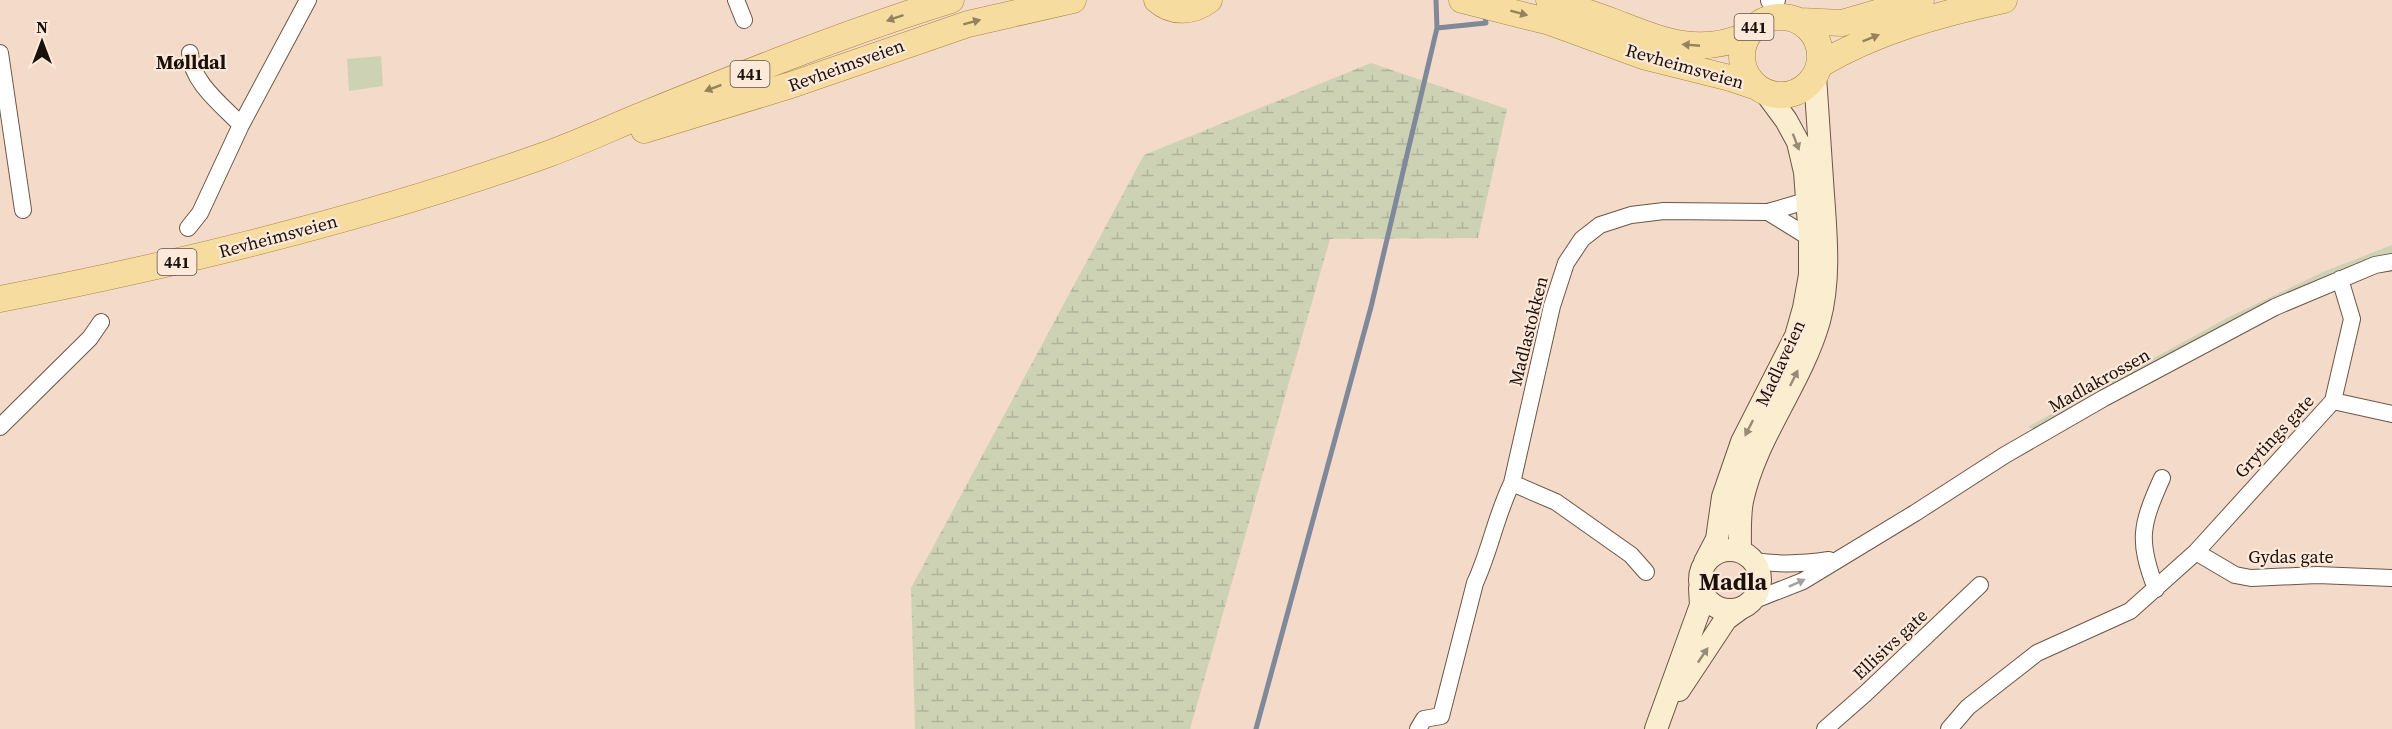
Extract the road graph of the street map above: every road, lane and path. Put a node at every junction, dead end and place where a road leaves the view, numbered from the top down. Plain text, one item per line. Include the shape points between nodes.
1 (308, 0) edge
2 (736, 0) edge
3 (951, 0) edge
4 (1073, 0) edge
5 (1462, 0) edge
6 (1549, 0) edge
7 (1777, 0) edge
8 (1922, 0) edge
9 (2004, 0) edge
10 (1155, 1) edge
11 (1769, 1) edge
12 (1209, 2) edge
13 (744, 20) dead end
14 (1800, 21) junction
15 (1617, 35) junction
16 (1748, 35) junction
17 (0, 53) edge
18 (190, 53) dead end
19 (1817, 71) junction
20 (1762, 90) junction
21 (241, 125) junction
22 (551, 153) junction
23 (1806, 201) junction
24 (23, 210) dead end
25 (1768, 212) junction
26 (188, 228) dead end
27 (1810, 238) junction
28 (2392, 262) edge
29 (2340, 279) junction
30 (0, 299) edge
31 (101, 322) dead end
32 (2333, 401) junction
33 (2392, 414) edge
34 (0, 428) edge
35 (2162, 478) dead end
36 (1512, 483) junction
37 (2196, 552) junction
38 (1747, 556) junction
39 (1839, 558) junction
40 (1705, 562) junction
41 (1646, 572) dead end
42 (2389, 578) edge
43 (1980, 585) dead end
44 (1700, 588) junction
45 (2156, 589) junction
46 (1747, 604) junction
47 (1439, 722) edge
48 (1657, 725) edge
49 (1418, 729) edge
50 (1825, 729) edge
51 (1949, 729) edge

1 - 21 street
2 - 13 street
3 -> 22 main road, Revheimsveien / 441 via 852,34
22 -> 4 main road, Revheimsveien / 441 via 700,114 968,24
5 -> 15 main road, 441
6 - 15 main road, 441
7 - 11 street
8 - 14 main road, 441 via 1842,23
19 -> 9 main road, 441 via 1859,43 1881,34
10 - 12 main road via 1178,10
14 - 16 main road, 441 via 1788,17 1765,20
14 - 19 main road, 441 via 1815,35 1821,55
16 -> 15 main road, Revheimsveien / 441 via 1734,41 1695,46
15 - 20 main road, Revheimsveien / 441 via 1646,57 1721,75
16 - 20 main road, 441 via 1743,46 1744,69
17 - 24 street
18 - 21 street via 197,78
19 - 20 main road, 441 via 1799,91 1788,95
38 -> 19 main road, Madlaveien via 1741,503 1761,445 1808,349 1824,296 1825,226
20 -> 23 main road, Madlaveien via 1798,142
21 - 26 street via 200,213
22 - 30 main road, Revheimsveien / 441 via 268,239 166,265
23 - 25 street, Madlastokken
23 - 27 main road, Madlaveien
25 - 27 street
25 - 36 street, Madlastokken via 1664,211 1631,215 1600,225 1582,239 1566,263 1552,306
27 -> 40 main road, Madlaveien via 1810,275 1796,336 1742,442 1723,498 1718,539
28 - 29 street, Madlakrossen
29 - 32 street, Grytings gate via 2352,319
29 - 39 street, Madlakrossen via 2276,307 2104,398
31 - 34 street via 77,352
32 - 33 street
32 - 37 street, Grytings gate
35 - 45 street via 2142,540
36 - 41 street via 1556,502 1630,555
36 - 47 street, Madlastokken via 1474,584
37 - 42 street, Gydas gate via 2228,571 2252,578
37 - 45 street, Grytings gate
38 - 39 street, Madlakrossen via 1774,564
38 - 40 main road via 1719,551
38 - 46 main road via 1759,571 1760,581 1758,592
46 -> 39 street, Madlakrossen via 1803,581
40 - 44 main road via 1700,572
43 - 50 street, Ellisivs gate
44 - 46 main road via 1714,607 1731,611
44 - 48 main road via 1701,605
45 - 51 street, Grytings gate via 2130,612 2037,653 1968,707
48 -> 46 main road via 1726,619
47 - 49 street, Madlastokken via 1424,719

